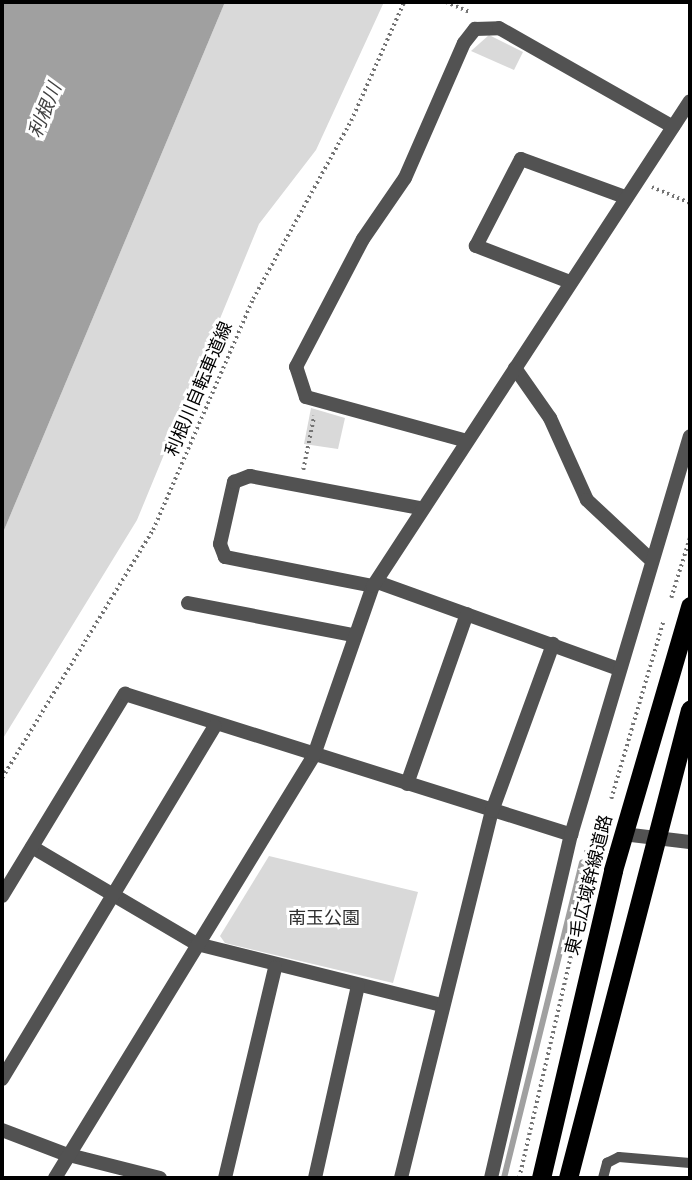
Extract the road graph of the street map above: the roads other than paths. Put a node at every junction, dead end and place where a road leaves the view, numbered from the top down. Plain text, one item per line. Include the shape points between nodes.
1 (690, 101) edge
2 (673, 127) junction
3 (625, 197) junction
4 (570, 282) junction
5 (514, 368) junction
6 (690, 436) edge
7 (467, 441) junction
8 (419, 508) junction
9 (649, 558) junction
10 (375, 584) junction
11 (188, 603) dead end
12 (690, 606) edge
13 (467, 614) junction
14 (352, 635) junction
15 (553, 644) junction
16 (618, 669) junction
17 (690, 710) edge
18 (215, 726) junction
19 (314, 755) junction
20 (407, 784) junction
21 (492, 811) junction
22 (623, 834) junction
23 (571, 835) junction
24 (654, 838) junction
25 (690, 842) edge
26 (32, 847) junction
27 (113, 892) junction
28 (2, 895) edge
29 (197, 943) junction
30 (275, 968) junction
31 (358, 986) junction
32 (441, 1005) junction
33 (2, 1079) edge
34 (2, 1130) edge
35 (65, 1154) junction
36 (690, 1163) edge
37 (137, 1175) edge
38 (55, 1178) edge
39 (160, 1178) edge
40 (225, 1178) edge
41 (315, 1178) edge
42 (401, 1178) edge
43 (491, 1178) edge
44 (541, 1178) edge
45 (568, 1178) edge
46 (603, 1178) edge

1 - 2 street
2 - 3 street
2 - 7 street via 499,28 475,29 464,43 405,178 363,239 296,367 306,397
3 - 4 street
3 - 4 street via 520,159 476,246
4 - 5 street
5 - 7 street
5 - 9 street via 550,418 587,500
6 - 9 street
7 - 8 street
8 - 10 street
8 - 10 street via 250,476 234,482 220,544 225,557
9 - 16 street
10 - 13 street
10 - 14 street
11 - 14 street
12 - 22 highway, 東毛広域幹線道路
13 - 15 street
13 - 20 street
14 - 19 street
15 - 16 street
15 - 21 street
16 - 23 street
17 - 24 highway
18 - 19 street
18 - 26 street via 125,694
18 - 27 street
19 - 20 street
19 - 29 street
20 - 21 street
21 - 23 street
21 - 32 street
22 - 24 street
22 - 44 highway, 東毛広域幹線道路
23 - 43 street
24 - 25 street
24 - 45 highway
26 - 27 street
26 - 28 street
27 - 29 street
27 - 33 street
29 - 30 street
29 - 35 street
30 - 31 street
30 - 40 street
31 - 32 street
31 - 41 street
32 - 42 street
34 - 35 street
35 - 37 street
35 - 38 street
36 - 46 lane via 619,1157 607,1163
37 - 39 street

